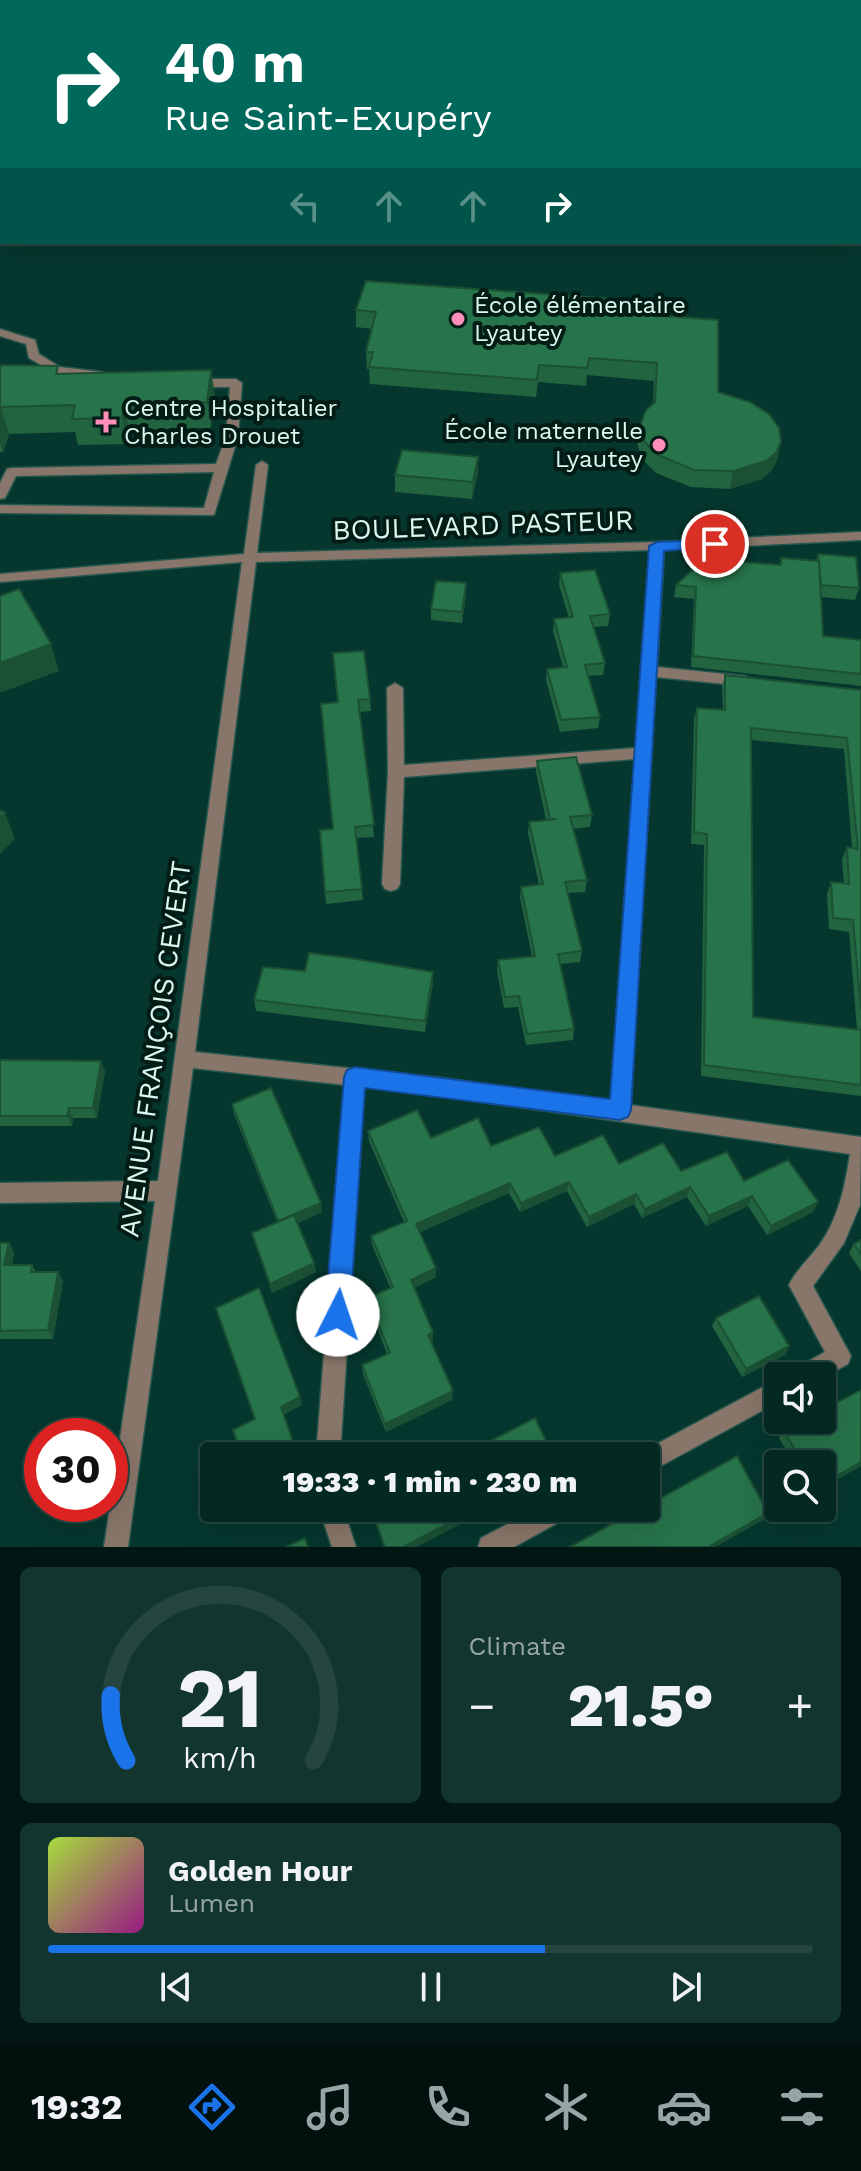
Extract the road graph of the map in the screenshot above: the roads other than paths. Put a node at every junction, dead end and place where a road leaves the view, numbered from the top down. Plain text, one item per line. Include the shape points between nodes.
1 (0, 332) edge
2 (112, 377) edge
3 (181, 383) edge
4 (262, 465) dead end
5 (221, 468) junction
6 (0, 495) edge
7 (0, 509) edge
8 (861, 536) edge
9 (657, 546) junction
10 (251, 558) junction
11 (0, 578) edge
12 (647, 671) junction
13 (754, 682) edge
14 (395, 688) dead end
15 (644, 753) junction
16 (396, 772) junction
17 (391, 884) dead end
18 (185, 1059) junction
19 (355, 1077) junction
20 (620, 1110) junction
21 (861, 1146) edge
22 (166, 1191) junction
23 (0, 1193) edge
24 (829, 1362) edge
25 (764, 1398) edge
26 (329, 1442) edge
27 (660, 1454) edge
28 (336, 1522) edge
29 (536, 1522) edge
30 (116, 1547) edge
31 (344, 1547) edge
32 (490, 1547) edge

1 - 2 street via 31,342 33,356 57,370
3 - 5 street via 236,383 232,437
4 - 10 street, AVENUE FRANÇOIS CEVERT
5 - 6 street via 12,472
5 - 7 street via 209,512
8 - 9 street, BOULEVARD PASTEUR
9 - 10 street, BOULEVARD PASTEUR
9 - 12 street
10 - 11 street, BOULEVARD PASTEUR via 150,562
10 - 18 street, AVENUE FRANÇOIS CEVERT
12 - 13 street
12 - 15 street
14 - 16 street
15 - 16 street
15 - 20 street
16 - 17 street
18 - 19 street
18 - 22 street, AVENUE FRANÇOIS CEVERT
19 - 20 street
19 - 26 street
20 - 21 street
21 - 24 street via 852,1207 826,1256 800,1285 840,1356
22 - 23 street
22 - 30 street, AVENUE FRANÇOIS CEVERT
25 - 27 street
28 - 31 street
29 - 32 street

